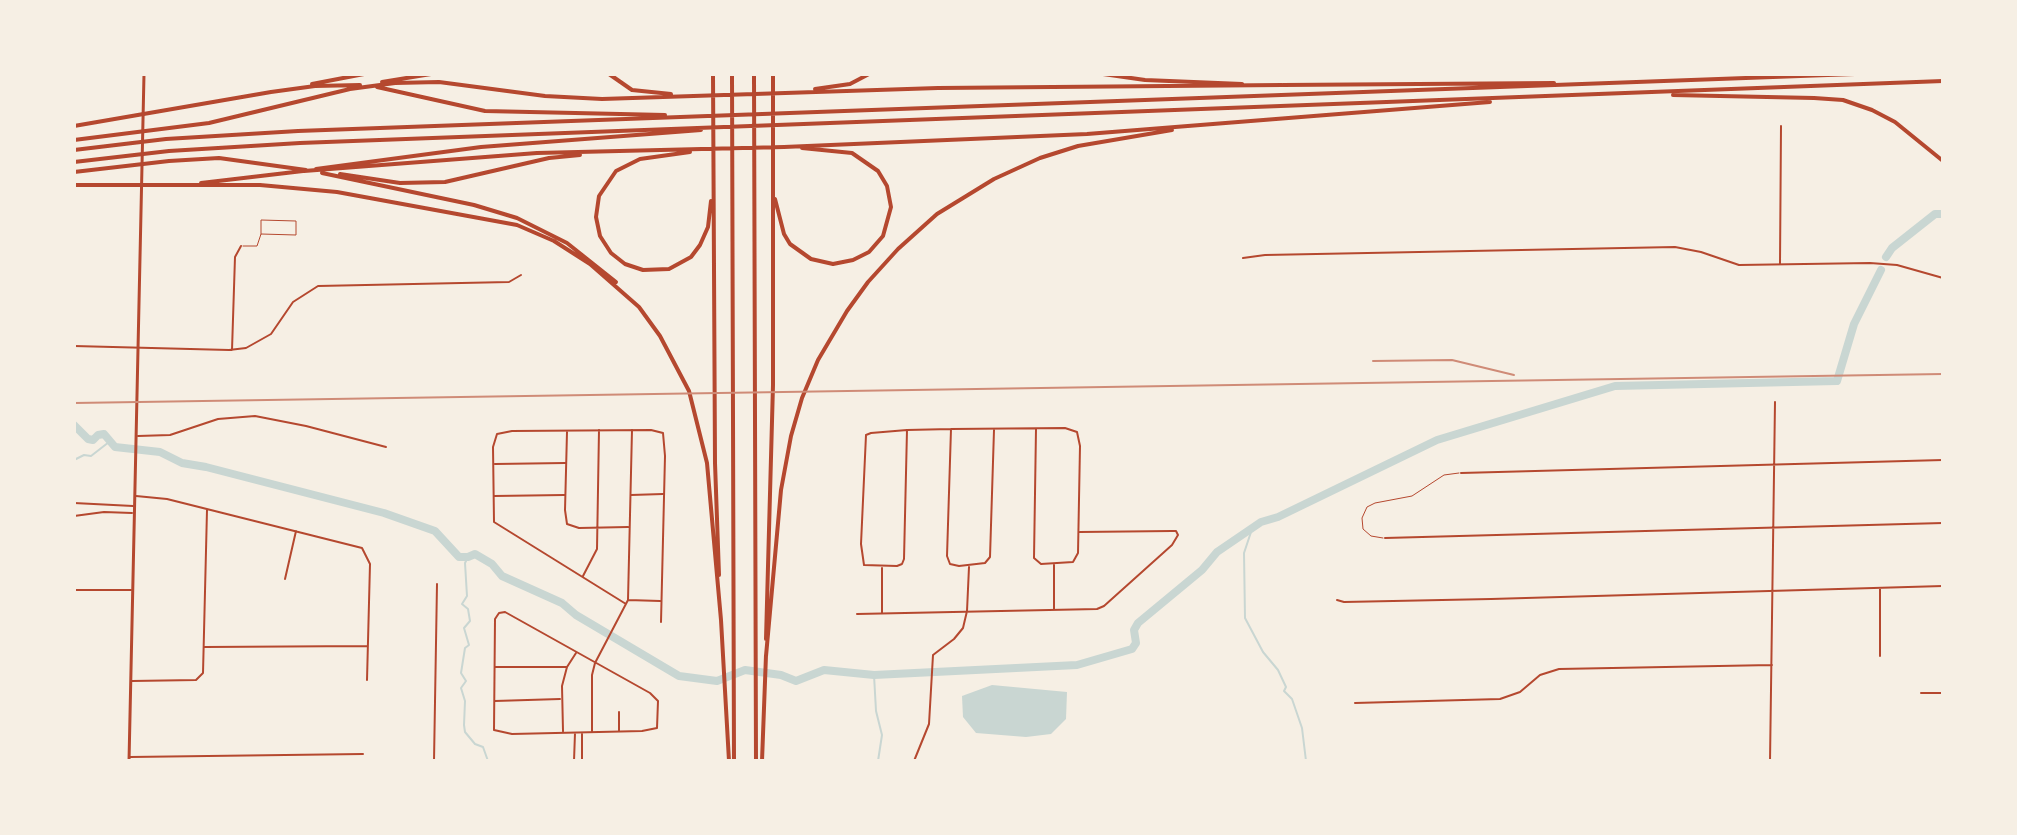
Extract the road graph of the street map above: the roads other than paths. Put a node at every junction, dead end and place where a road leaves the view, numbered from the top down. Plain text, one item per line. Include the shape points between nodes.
1 (144, 74) edge
2 (364, 74) edge
3 (431, 74) edge
4 (609, 74) edge
5 (712, 74) edge
6 (732, 74) edge
7 (754, 74) edge
8 (774, 74) edge
9 (869, 74) edge
10 (1103, 74) edge
11 (1789, 74) edge
12 (1855, 74) edge
13 (1772, 77) junction
14 (1943, 81) edge
15 (1581, 84) junction
16 (1282, 85) junction
17 (348, 87) junction
18 (271, 92) junction
19 (785, 92) junction
20 (1639, 94) junction
21 (701, 96) junction
22 (1520, 98) junction
23 (143, 113) junction
24 (704, 116) junction
25 (1210, 125) junction
26 (74, 126) edge
27 (741, 126) junction
28 (1781, 126) dead end
29 (74, 140) edge
30 (784, 147) junction
31 (704, 149) junction
32 (74, 150) edge
33 (603, 152) junction
34 (774, 161) junction
35 (1943, 161) edge
36 (74, 162) edge
37 (713, 163) junction
38 (303, 170) junction
39 (315, 171) junction
40 (74, 172) edge
41 (74, 185) edge
42 (182, 185) junction
43 (142, 186) junction
44 (261, 234) junction
45 (241, 246) joint
46 (1243, 258) dead end
47 (1780, 264) junction
48 (521, 275) dead end
49 (1943, 278) edge
50 (629, 297) junction
51 (74, 346) edge
52 (138, 349) junction
53 (232, 350) junction
54 (1775, 402) dead end
55 (951, 429) junction
56 (994, 429) junction
57 (1036, 429) junction
58 (599, 430) junction
59 (632, 430) junction
60 (907, 430) junction
61 (567, 431) junction
62 (137, 436) junction
63 (386, 447) dead end
64 (1943, 460) edge
65 (566, 463) junction
66 (493, 464) junction
67 (1774, 464) junction
68 (1461, 473) joint
69 (664, 494) junction
70 (565, 495) junction
71 (631, 495) junction
72 (134, 496) junction
73 (493, 496) junction
74 (74, 503) edge
75 (134, 506) junction
76 (207, 509) junction
77 (134, 514) junction
78 (74, 516) edge
79 (1943, 523) edge
80 (629, 527) junction
81 (597, 528) junction
82 (1774, 528) junction
83 (296, 531) junction
84 (1078, 532) junction
85 (1385, 538) joint
86 (1054, 564) junction
87 (969, 565) junction
88 (882, 566) junction
89 (583, 577) junction
90 (285, 579) dead end
91 (437, 584) dead end
92 (1943, 586) edge
93 (1880, 588) junction
94 (74, 590) edge
95 (132, 590) junction
96 (1773, 590) junction
97 (1337, 600) dead end
98 (661, 601) junction
99 (627, 602) junction
100 (1054, 610) junction
101 (967, 611) junction
102 (882, 613) junction
103 (857, 614) dead end
104 (721, 620) junction
105 (661, 622) dead end
106 (767, 638) junction
107 (368, 646) junction
108 (205, 647) junction
109 (577, 652) junction
110 (1880, 656) dead end
111 (595, 663) junction
112 (1772, 665) junction
113 (494, 667) junction
114 (567, 667) junction
115 (367, 680) dead end
116 (130, 681) junction
117 (1921, 693) dead end
118 (1943, 693) edge
119 (561, 699) junction
120 (493, 701) junction
121 (1355, 703) dead end
122 (619, 712) dead end
123 (619, 731) junction
124 (563, 732) junction
125 (575, 732) junction
126 (582, 732) junction
127 (592, 732) junction
128 (732, 745) junction
129 (363, 754) dead end
130 (273, 755) junction
131 (129, 759) edge
132 (279, 761) edge
133 (434, 761) edge
134 (574, 761) edge
135 (582, 761) edge
136 (732, 761) edge
137 (759, 761) edge
138 (914, 761) edge
139 (1770, 761) edge

1 - 23 main road
2 - 18 highway
3 - 17 highway
4 - 21 highway via 638,92
5 - 37 highway
6 - 128 highway
7 - 137 highway
8 - 34 highway
9 - 19 highway via 850,84
10 - 16 highway
11 - 13 highway
12 - 13 highway
13 - 15 highway
14 - 20 highway
15 - 16 highway
15 - 24 highway
16 - 19 highway
17 - 18 highway
17 - 21 highway via 423,81 585,99
17 - 24 highway via 381,88 507,113
17 - 29 highway via 209,123
18 - 23 highway
19 - 21 highway
20 - 22 highway
20 - 35 highway via 1843,100 1895,122
22 - 25 highway
22 - 27 highway
23 - 26 highway
23 - 43 main road
24 - 32 highway via 251,133
25 - 30 highway
25 - 106 highway via 1078,146 1018,167 960,198 917,231 868,282 829,341 791,436
27 - 36 highway via 239,146
27 - 38 highway via 481,147
28 - 47 street
30 - 31 highway
30 - 34 highway via 846,151 878,171 891,207 879,242 844,263 823,262 799,251 779,222
31 - 33 highway
31 - 37 highway via 640,159 609,178 596,217 611,253 634,268 654,271 691,257 708,227
33 - 39 highway
33 - 39 highway via 423,183
34 - 106 highway
37 - 104 highway
38 - 39 highway
38 - 40 highway via 201,158
38 - 42 highway
38 - 50 highway via 517,218 582,253
41 - 43 highway
42 - 43 highway
42 - 50 highway via 312,188 502,221 554,241
43 - 52 main road
44 - 44 lane via 261,220 296,221 296,235
44 - 45 lane via 257,246
45 - 53 street via 235,257
46 - 47 street via 1675,247 1739,265
47 - 49 street via 1897,265
48 - 53 street via 509,282 318,286 293,302 258,343
50 - 104 highway via 660,336 693,400 707,463
51 - 52 street
52 - 53 street
52 - 62 main road
54 - 67 street
55 - 56 street
55 - 60 street
55 - 87 street via 947,556 950,564
56 - 57 street
56 - 87 street via 990,557
57 - 84 street via 1077,432
57 - 86 street via 1034,558
58 - 59 street
58 - 61 street
58 - 81 street
59 - 69 street via 663,433
59 - 71 street
60 - 88 street via 904,559 902,564
60 - 88 street via 866,435 861,558 864,565
61 - 65 street
61 - 66 street via 497,434
62 - 63 street via 170,435 218,419 255,416
62 - 72 main road
64 - 67 street
65 - 66 street
65 - 70 street
66 - 73 street
67 - 68 street
67 - 82 street
68 - 85 lane via 1444,475 1412,496 1369,506 1362,518 1364,531
69 - 71 street
69 - 98 street
70 - 73 street
70 - 81 street via 567,524
71 - 80 street
72 - 75 main road
72 - 76 street
73 - 89 street via 492,516 498,527
74 - 75 street
75 - 77 main road
76 - 83 street
76 - 108 street
77 - 78 street
77 - 95 main road
79 - 82 street
80 - 81 street
80 - 99 street
81 - 89 street via 596,554
82 - 85 street
82 - 96 street
83 - 90 street
83 - 107 street via 356,545 367,554
84 - 86 street via 1076,559
84 - 100 street via 1177,533 1174,543 1104,606
86 - 100 street
87 - 101 street
88 - 102 street
89 - 99 street
91 - 133 street
92 - 93 street
93 - 96 street
93 - 110 street
94 - 95 street
95 - 116 main road
96 - 97 street
96 - 112 street
98 - 99 street
98 - 105 street
99 - 111 street
100 - 101 street
101 - 102 street
101 - 138 street via 960,634 935,652 929,724
102 - 103 street
104 - 128 highway
106 - 137 highway
107 - 108 street
107 - 115 street
108 - 116 street via 201,677 196,680
109 - 111 street
109 - 113 street via 513,614 499,613
109 - 114 street
111 - 123 street via 658,701 657,728
111 - 127 street
112 - 121 street via 1559,669 1500,699
112 - 139 street
113 - 114 street
113 - 120 street
114 - 119 street
116 - 131 main road
117 - 118 street
119 - 120 street
119 - 124 street
120 - 124 street via 494,730
122 - 123 street
123 - 127 street
124 - 125 street
125 - 126 street
125 - 134 street
126 - 127 street
126 - 135 street
128 - 136 highway
129 - 130 street
130 - 131 street
130 - 132 street

